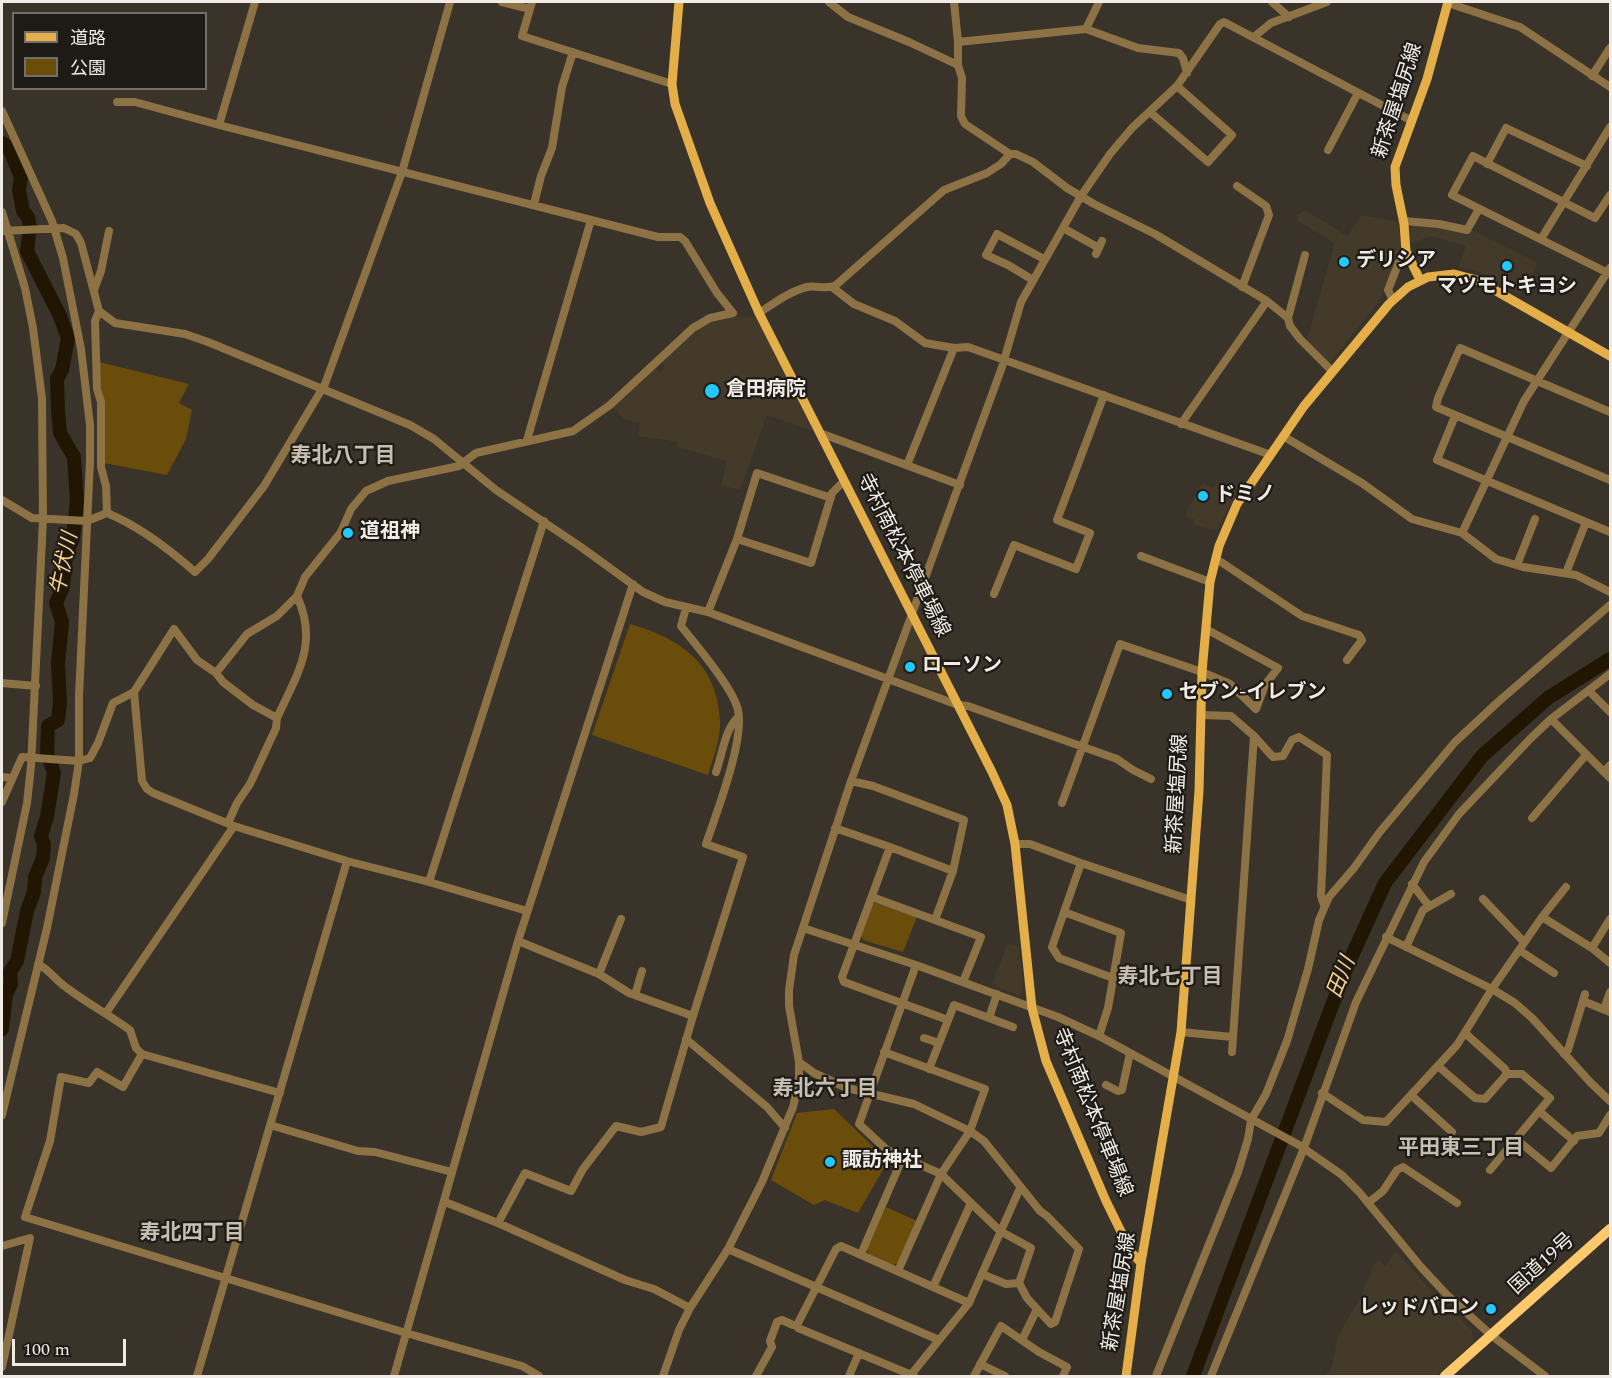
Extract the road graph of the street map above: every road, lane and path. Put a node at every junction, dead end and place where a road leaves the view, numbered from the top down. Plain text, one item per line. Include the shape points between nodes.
1 (255, 2) edge
2 (450, 2) edge
3 (502, 2) edge
4 (679, 2) edge
5 (830, 2) edge
6 (954, 2) edge
7 (1099, 2) edge
8 (1272, 2) edge
9 (1327, 2) edge
10 (1448, 2) edge
11 (531, 5) edge
12 (1289, 17) junction
13 (1086, 29) junction
14 (1255, 36) junction
15 (958, 42) junction
16 (1611, 48) edge
17 (573, 52) junction
18 (958, 65) junction
19 (1187, 73) junction
20 (1592, 76) junction
21 (672, 84) junction
22 (1177, 86) junction
23 (1611, 87) edge
24 (1358, 93) junction
25 (117, 102) dead end
26 (2, 111) edge
27 (1150, 112) junction
28 (1412, 121) junction
29 (219, 125) junction
30 (1611, 127) edge
31 (1328, 150) dead end
32 (1010, 154) junction
33 (1487, 164) junction
34 (1587, 166) junction
35 (402, 172) junction
36 (1237, 186) dead end
37 (1611, 195) edge
38 (1081, 196) junction
39 (534, 204) junction
40 (1564, 204) junction
41 (1479, 208) junction
42 (2, 212) edge
43 (591, 220) junction
44 (1404, 221) junction
45 (52, 228) junction
46 (1063, 228) junction
47 (8, 231) edge
48 (109, 231) dead end
49 (1541, 239) junction
50 (1099, 248) dead end
51 (1407, 254) junction
52 (1305, 255) dead end
53 (1044, 259) junction
54 (1610, 272) edge
55 (1033, 280) junction
56 (1420, 280) junction
57 (832, 287) junction
58 (1242, 287) junction
59 (94, 291) junction
60 (1393, 300) junction
61 (1267, 301) junction
62 (99, 311) junction
63 (759, 313) junction
64 (1287, 318) junction
65 (1568, 332) junction
66 (954, 348) junction
67 (1611, 356) edge
68 (1005, 360) junction
69 (1332, 371) junction
70 (1536, 381) junction
71 (322, 389) junction
72 (1104, 395) junction
73 (1611, 412) edge
74 (1455, 416) junction
75 (1181, 424) junction
76 (820, 433) junction
77 (1283, 436) junction
78 (1506, 436) junction
79 (527, 440) junction
80 (1270, 454) junction
81 (463, 463) junction
82 (907, 465) junction
83 (1486, 480) junction
84 (1611, 480) edge
85 (844, 481) junction
86 (960, 485) junction
87 (831, 498) junction
88 (2, 500) edge
89 (107, 513) junction
90 (46, 519) junction
91 (1535, 519) dead end
92 (87, 521) junction
93 (544, 521) junction
94 (1586, 522) junction
95 (1611, 532) edge
96 (1462, 533) junction
97 (737, 539) junction
98 (1141, 556) dead end
99 (1215, 560) junction
100 (1517, 565) junction
101 (1566, 573) junction
102 (1210, 582) junction
103 (633, 584) junction
104 (1611, 592) edge
105 (994, 594) dead end
106 (297, 596) junction
107 (1611, 605) edge
108 (686, 608) junction
109 (708, 612) junction
110 (911, 615) junction
111 (1206, 629) junction
112 (1347, 660) dead end
113 (1202, 672) junction
114 (216, 673) junction
115 (1611, 674) edge
116 (888, 678) junction
117 (2, 683) edge
118 (36, 686) junction
119 (1589, 691) junction
120 (134, 692) junction
121 (958, 705) junction
122 (1611, 712) edge
123 (1202, 714) junction
124 (738, 717) junction
125 (277, 718) junction
126 (1551, 720) junction
127 (1254, 736) junction
128 (1083, 747) junction
129 (1586, 755) junction
130 (36, 757) junction
131 (75, 760) junction
132 (1611, 765) edge
133 (716, 772) dead end
134 (1604, 772) junction
135 (2, 777) edge
136 (12, 778) junction
137 (1611, 778) edge
138 (1151, 779) dead end
139 (851, 781) junction
140 (2, 802) edge
141 (1062, 803) dead end
142 (1532, 818) dead end
143 (231, 824) junction
144 (835, 828) junction
145 (1015, 844) junction
146 (890, 847) junction
147 (347, 861) junction
148 (1081, 863) junction
149 (953, 871) junction
150 (429, 882) junction
151 (1412, 884) junction
152 (1566, 887) dead end
153 (1451, 894) dead end
154 (872, 897) junction
155 (1483, 899) dead end
156 (1191, 900) junction
157 (1324, 905) junction
158 (1429, 906) junction
159 (527, 911) junction
160 (1065, 912) junction
161 (1542, 917) junction
162 (1611, 918) edge
163 (621, 919) dead end
164 (935, 920) junction
165 (2, 923) edge
166 (803, 928) junction
167 (1386, 937) junction
168 (518, 941) junction
169 (1524, 942) junction
170 (854, 945) junction
171 (1406, 946) junction
172 (1592, 948) junction
173 (1519, 950) junction
174 (1611, 963) edge
175 (38, 964) junction
176 (916, 965) junction
177 (642, 970) dead end
178 (1554, 973) dead end
179 (599, 974) junction
180 (1113, 978) junction
181 (963, 982) junction
182 (1492, 989) junction
183 (1611, 992) edge
184 (997, 994) junction
185 (635, 995) junction
186 (902, 1004) junction
187 (1032, 1008) junction
188 (1608, 1010) edge
189 (106, 1013) junction
190 (693, 1016) junction
191 (989, 1018) junction
192 (948, 1020) junction
193 (1013, 1027) dead end
194 (1181, 1032) junction
195 (1465, 1033) junction
196 (1099, 1036) junction
197 (1232, 1037) junction
198 (924, 1038) dead end
199 (686, 1040) junction
200 (939, 1043) junction
201 (884, 1052) junction
202 (1232, 1052) dead end
203 (1130, 1053) junction
204 (142, 1054) junction
205 (1564, 1054) junction
206 (800, 1062) junction
207 (1438, 1066) junction
208 (929, 1069) junction
209 (1507, 1074) junction
210 (1173, 1077) junction
211 (1106, 1085) dead end
212 (280, 1093) junction
213 (1323, 1093) junction
214 (869, 1094) junction
215 (1411, 1095) junction
216 (1611, 1101) edge
217 (1539, 1112) junction
218 (1611, 1115) edge
219 (2, 1116) edge
220 (1253, 1122) junction
221 (270, 1125) junction
222 (785, 1128) junction
223 (970, 1131) junction
224 (1452, 1132) dead end
225 (1516, 1139) junction
226 (1574, 1141) junction
227 (1302, 1147) junction
228 (903, 1157) junction
229 (1490, 1170) dead end
230 (452, 1172) junction
231 (942, 1174) junction
232 (1020, 1188) junction
233 (445, 1202) junction
234 (971, 1203) junction
235 (1368, 1203) junction
236 (1457, 1203) dead end
237 (498, 1223) junction
238 (1611, 1229) edge
239 (1000, 1231) junction
240 (2, 1246) edge
241 (728, 1249) junction
242 (861, 1254) junction
243 (1141, 1263) junction
244 (898, 1271) junction
245 (982, 1274) junction
246 (226, 1279) junction
247 (1019, 1283) junction
248 (817, 1286) junction
249 (933, 1287) junction
250 (969, 1303) junction
251 (690, 1308) junction
252 (1037, 1309) junction
253 (797, 1325) junction
254 (406, 1333) junction
255 (1491, 1335) junction
256 (939, 1340) junction
257 (1022, 1340) junction
258 (859, 1353) junction
259 (980, 1364) junction
260 (2, 1367) edge
261 (911, 1376) edge
262 (1544, 1376) edge
263 (197, 1377) edge
264 (394, 1377) edge
265 (539, 1377) edge
266 (663, 1377) edge
267 (756, 1377) edge
268 (849, 1377) edge
269 (974, 1377) edge
270 (1005, 1377) edge
271 (1063, 1377) edge
272 (1126, 1377) edge
273 (1156, 1377) edge
274 (1210, 1377) edge
275 (1445, 1377) edge

1 - 29 street
2 - 35 street
3 - 11 street
4 - 21 main road, 寺村南松本停車場線
5 - 18 street via 848,17
6 - 15 street
7 - 13 street
8 - 12 street
9 - 12 street
10 - 20 street via 1520,27
10 - 28 main road, 新茶屋塩尻線
11 - 17 street via 522,36
12 - 14 street via 1271,23
13 - 15 street
13 - 19 street via 1138,48 1179,53
14 - 19 street via 1224,22
14 - 24 street
15 - 18 street
16 - 20 street
17 - 21 street
17 - 39 street via 562,87 552,148
18 - 32 street via 964,124
19 - 22 street
20 - 23 street
21 - 63 main road, 寺村南松本停車場線 via 675,104 710,203
22 - 27 street
22 - 27 street via 1232,135 1208,162
24 - 28 street
24 - 31 street
25 - 29 street via 135,102
26 - 45 street
27 - 38 street via 1118,144
28 - 44 main road, 新茶屋塩尻線 via 1395,167
29 - 35 street
30 - 34 street
32 - 38 street via 1033,162
32 - 57 street via 987,173 944,190
33 - 34 street via 1506,128
33 - 40 street
33 - 41 street via 1473,156 1452,195
34 - 40 street
35 - 39 street
35 - 71 street
36 - 58 street via 1266,206 1269,215
37 - 40 street via 1595,218
38 - 46 street
38 - 58 street via 1155,234
39 - 43 street
40 - 49 street
41 - 44 street via 1467,230
41 - 49 street
42 - 47 street
43 - 79 street
43 - 79 street via 658,237 680,237 733,313 710,318 693,328 610,405 573,431
44 - 51 main road, 新茶屋塩尻線
45 - 47 street
45 - 59 street via 76,234
45 - 92 street via 63,258 75,318 90,425
46 - 50 street
46 - 53 street
47 - 90 street via 33,328 42,399
48 - 59 street
49 - 54 street
51 - 56 main road, 新茶屋塩尻線
51 - 60 street via 1399,262 1388,290
52 - 64 street
53 - 55 street
53 - 55 street via 997,234 986,255
54 - 65 street
55 - 68 street via 1021,302
56 - 60 main road, 新茶屋塩尻線
56 - 65 main road, 新茶屋塩尻線 via 1445,274 1466,276
57 - 63 street via 808,287
57 - 66 street via 854,304 896,321 925,343
58 - 61 street
59 - 62 street
60 - 69 main road, 新茶屋塩尻線
61 - 64 street
61 - 75 street
62 - 71 street via 115,323 193,337
62 - 89 street via 95,321 97,389
63 - 76 main road, 寺村南松本停車場線
64 - 69 street via 1300,339
65 - 67 main road, 新茶屋塩尻線
65 - 70 street
66 - 68 street via 968,347
66 - 82 street
68 - 72 street
68 - 86 street
69 - 77 main road, 新茶屋塩尻線
70 - 73 street
70 - 74 street via 1460,348 1436,407
70 - 78 street
71 - 81 street via 410,425
71 - 89 street via 264,486 195,572 172,551
72 - 75 street
72 - 105 street via 1057,520 1090,533 1076,569 1014,545
74 - 78 street
74 - 83 street via 1437,460
75 - 80 street
76 - 82 street
76 - 85 main road, 寺村南松本停車場線
77 - 80 main road, 新茶屋塩尻線
77 - 96 street via 1362,483 1412,519
78 - 83 street
78 - 84 street
79 - 81 street via 476,453
80 - 99 main road, 新茶屋塩尻線 via 1237,504
81 - 93 street
81 - 106 street via 388,481 366,491 351,509 341,532 305,577
82 - 86 street
83 - 94 street
83 - 96 street
85 - 87 street
85 - 110 main road, 寺村南松本停車場線
86 - 110 street
87 - 97 street via 811,563
87 - 97 street via 757,473
88 - 90 street via 32,518
89 - 92 street
90 - 92 street
90 - 118 street
91 - 100 street
92 - 131 street
93 - 103 street
93 - 150 street
94 - 95 street
94 - 101 street
96 - 100 street via 1496,559
97 - 109 street
98 - 102 street
99 - 102 main road, 新茶屋塩尻線
99 - 112 street via 1302,616 1359,635 1362,640
100 - 101 street
101 - 104 street
102 - 111 main road, 新茶屋塩尻線
103 - 108 street via 665,602
103 - 159 street
106 - 114 street via 277,616 247,634
106 - 125 street via 305,613 304,659
107 - 157 street via 1455,742 1378,833
108 - 109 street
108 - 124 street via 681,626 727,688
109 - 116 street
110 - 116 street
110 - 121 main road, 寺村南松本停車場線
111 - 113 main road, 新茶屋塩尻線
111 - 113 street via 1278,668 1265,685 1256,709 1230,684
113 - 123 main road, 新茶屋塩尻線
113 - 128 street via 1120,644
114 - 120 street via 197,660 174,629
114 - 125 street via 253,705
115 - 119 street
116 - 121 street
116 - 139 street
117 - 118 street
118 - 130 street
119 - 122 street
119 - 126 street
120 - 131 street via 113,704 90,758
120 - 143 street via 142,781 147,789
121 - 128 street
121 - 145 main road, 寺村南松本停車場線 via 1007,805
123 - 127 street via 1231,716
123 - 156 main road, 新茶屋塩尻線
124 - 133 street via 729,726
124 - 190 street via 737,741 706,844 743,857
125 - 143 street via 276,728 237,803
126 - 129 street
126 - 151 street via 1459,814
127 - 157 street via 1273,757 1283,756 1292,740 1299,737 1327,755 1321,896
127 - 197 street
128 - 138 street via 1117,759
128 - 141 street
129 - 134 street
129 - 142 street
130 - 131 street
130 - 136 street via 22,757
130 - 165 street
131 - 175 street via 74,794
132 - 134 street
134 - 137 street
135 - 136 street
136 - 140 street
139 - 144 street
139 - 149 street via 964,820
143 - 147 street
143 - 189 street
144 - 146 street
144 - 166 street
145 - 148 street via 1030,844
145 - 187 main road, 寺村南松本停車場線
146 - 149 street
146 - 154 street
147 - 150 street
147 - 212 street
148 - 156 street
148 - 160 street
149 - 164 street
150 - 159 street
151 - 158 street
151 - 167 street
152 - 161 street
153 - 158 street
154 - 164 street
154 - 170 street
155 - 169 street
156 - 194 main road, 新茶屋塩尻線
157 - 220 street via 1287,1041
158 - 171 street
159 - 168 street
160 - 180 street via 1121,933
160 - 180 street via 1052,947 1059,958
161 - 169 street
161 - 172 street
162 - 172 street
163 - 179 street
164 - 181 street via 981,938
166 - 170 street
166 - 206 street via 789,990
167 - 171 street
167 - 213 street via 1356,1002
168 - 179 street
168 - 230 street
169 - 173 street
170 - 176 street
170 - 186 street via 842,977 844,982
171 - 182 street
172 - 174 street
173 - 178 street
173 - 182 street
175 - 189 street via 77,996
175 - 219 street
176 - 181 street
176 - 186 street
177 - 185 street
179 - 185 street
180 - 196 street
181 - 184 street
182 - 195 street
182 - 205 street via 1532,1018
183 - 188 street
184 - 187 street
184 - 191 street
185 - 190 street
186 - 192 street
186 - 201 street
187 - 196 street
187 - 243 main road, 寺村南松本停車場線 via 1046,1061 1106,1201 1131,1252
188 - 205 street via 1584,998
189 - 204 street via 130,1030
190 - 199 street
191 - 192 street via 954,1005
191 - 193 street
192 - 200 street
194 - 197 street
194 - 210 main road, 新茶屋塩尻線
195 - 207 street
195 - 209 street
196 - 203 street
197 - 202 street
198 - 200 street
199 - 222 street via 767,1107
199 - 237 street via 661,1127 641,1132 616,1126 571,1191 525,1173
200 - 208 street
201 - 208 street
201 - 214 street
203 - 210 street
203 - 211 street via 1122,1090
204 - 212 street
204 - 246 street via 123,1087 98,1072 89,1083 61,1077 50,1141 25,1217
205 - 216 street
206 - 214 street via 814,1073
206 - 222 street
207 - 209 street via 1475,1098 1485,1099
207 - 215 street
208 - 223 street via 985,1089
209 - 217 street via 1522,1074 1550,1098
210 - 220 street
210 - 243 main road, 新茶屋塩尻線
212 - 221 street
213 - 215 street via 1363,1120 1386,1122
213 - 227 street
214 - 223 street via 914,1104
214 - 228 street via 858,1124 888,1150
215 - 224 street
217 - 225 street
217 - 226 street
218 - 226 street via 1599,1133 1577,1136
220 - 227 street
220 - 273 street via 1238,1172
221 - 230 street via 358,1151
221 - 246 street
222 - 241 street
223 - 231 street
223 - 232 street via 984,1141
225 - 226 street via 1551,1168
225 - 229 street
227 - 235 street via 1342,1174
227 - 274 street
228 - 231 street
228 - 242 street
230 - 233 street
231 - 234 street
231 - 244 street
232 - 239 street
232 - 252 street via 1079,1249 1055,1322 1051,1324
233 - 237 street
233 - 254 street
234 - 239 street
234 - 249 street
235 - 236 street via 1403,1167
235 - 255 street via 1421,1267
237 - 251 street
238 - 255 highway, 国道19号
239 - 245 street
239 - 247 street via 1031,1248
240 - 260 street via 30,1238
241 - 248 street
241 - 251 street
242 - 244 street
242 - 248 street via 841,1246 836,1249
243 - 272 main road, 新茶屋塩尻線
244 - 249 street
245 - 247 street via 1006,1284
245 - 250 street
246 - 254 street
246 - 263 street
247 - 252 street
248 - 253 street
248 - 256 street
249 - 250 street
250 - 256 street
251 - 266 street
252 - 257 street
253 - 258 street
253 - 267 street via 777,1322 770,1341 772,1347
254 - 264 street
254 - 265 street via 522,1366
255 - 262 street
255 - 275 highway, 国道19号
256 - 261 street
257 - 259 street via 1001,1326
257 - 271 street via 1067,1367
258 - 261 street
258 - 268 street
259 - 269 street
259 - 270 street

